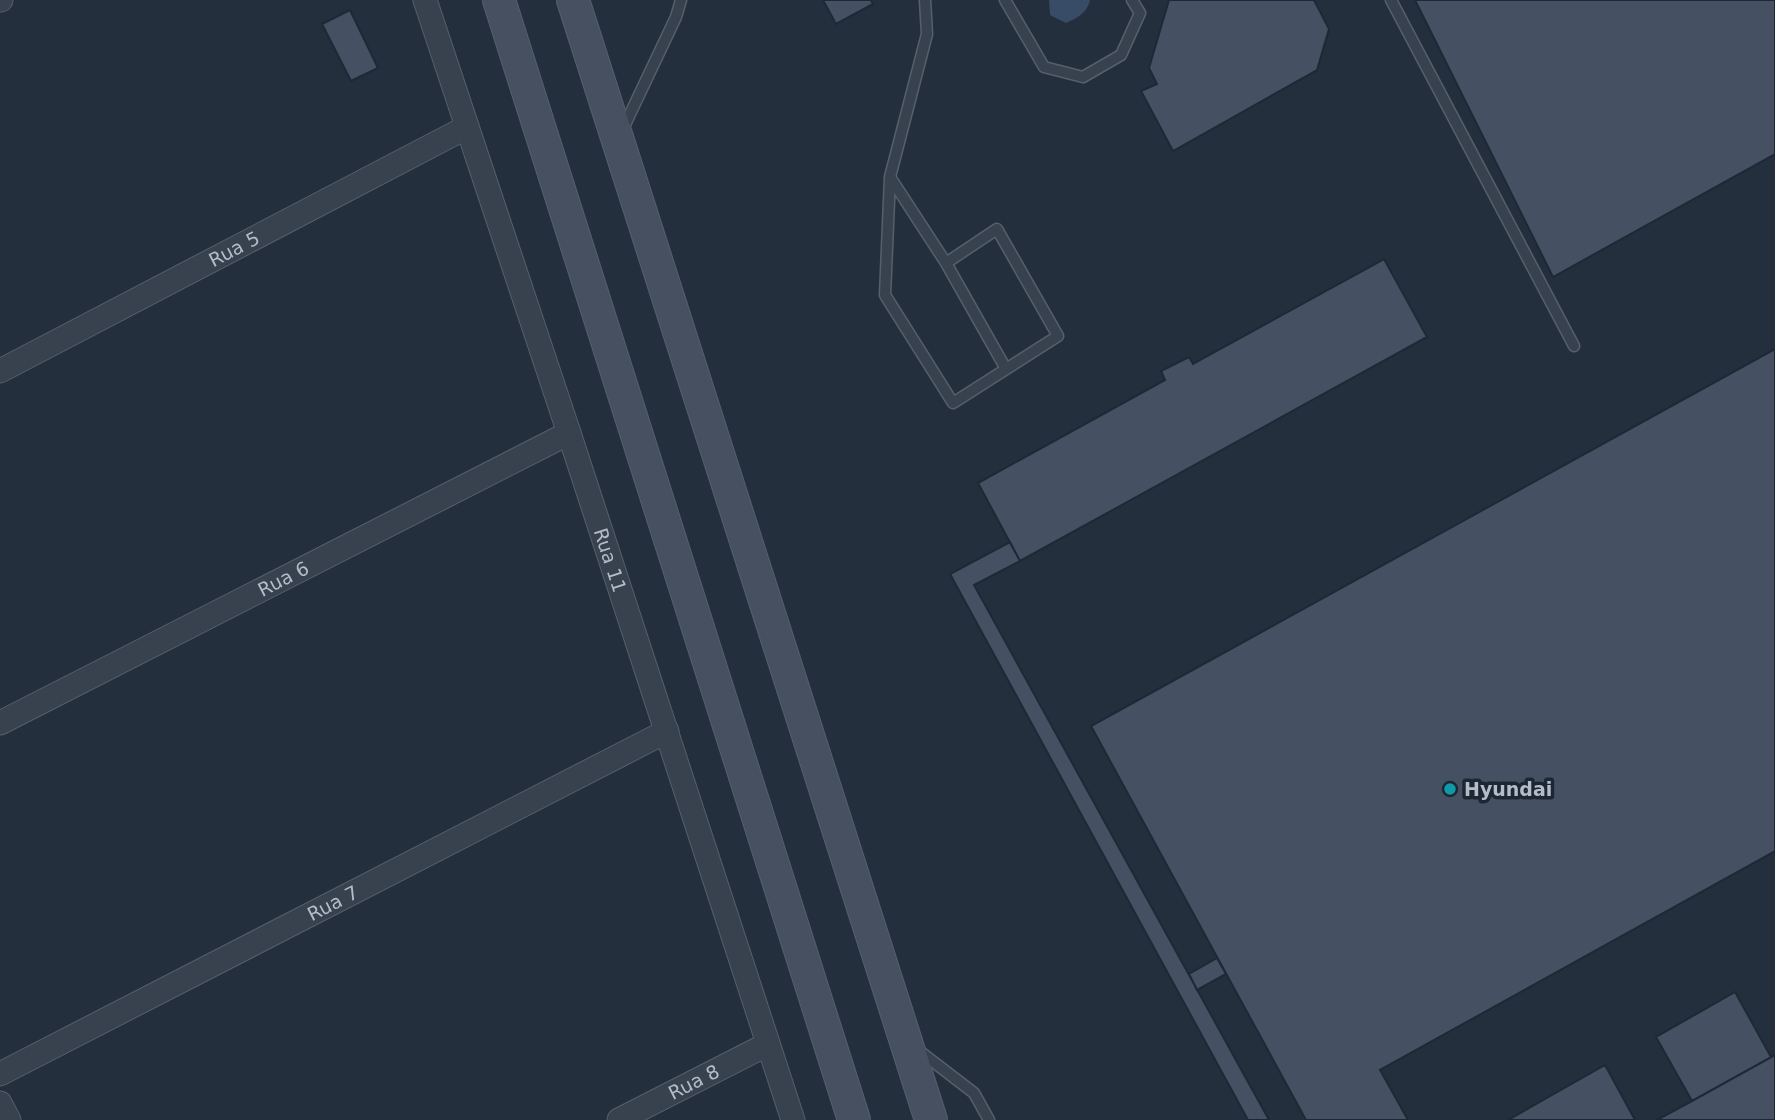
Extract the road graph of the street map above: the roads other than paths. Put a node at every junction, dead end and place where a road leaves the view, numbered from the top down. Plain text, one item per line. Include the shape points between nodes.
1 (425, 0) edge
2 (499, 0) edge
3 (573, 0) edge
4 (681, 0) edge
5 (925, 0) edge
6 (1005, 0) edge
7 (1132, 0) edge
8 (1391, 0) edge
9 (467, 127) junction
10 (618, 140) junction
11 (890, 177) junction
12 (946, 263) junction
13 (1574, 346) dead end
14 (1006, 369) junction
15 (0, 371) edge
16 (569, 433) junction
17 (0, 723) edge
18 (667, 731) junction
19 (908, 1042) junction
20 (768, 1044) junction
21 (0, 1074) edge
22 (0, 1103) edge
23 (9, 1120) edge
24 (619, 1120) edge
25 (793, 1120) edge
26 (854, 1120) edge
27 (932, 1120) edge
28 (989, 1120) edge

1 - 9 street, Rua 11
2 - 26 main road
3 - 10 main road
4 - 10 lane
5 - 11 lane via 926,34
6 - 7 lane via 1044,67 1083,77 1121,55 1140,13
8 - 13 lane
9 - 15 street, Rua 5
9 - 16 street, Rua 11
10 - 19 main road
11 - 12 lane
11 - 14 lane via 885,295 953,403
12 - 14 lane
12 - 14 lane via 997,229 1058,335
16 - 17 street, Rua 6
16 - 18 street, Rua 11
18 - 20 street, Rua 11
18 - 21 street, Rua 7
19 - 27 main road
19 - 28 lane via 974,1093
20 - 24 street, Rua 8
20 - 25 street, Rua 11
22 - 23 street

